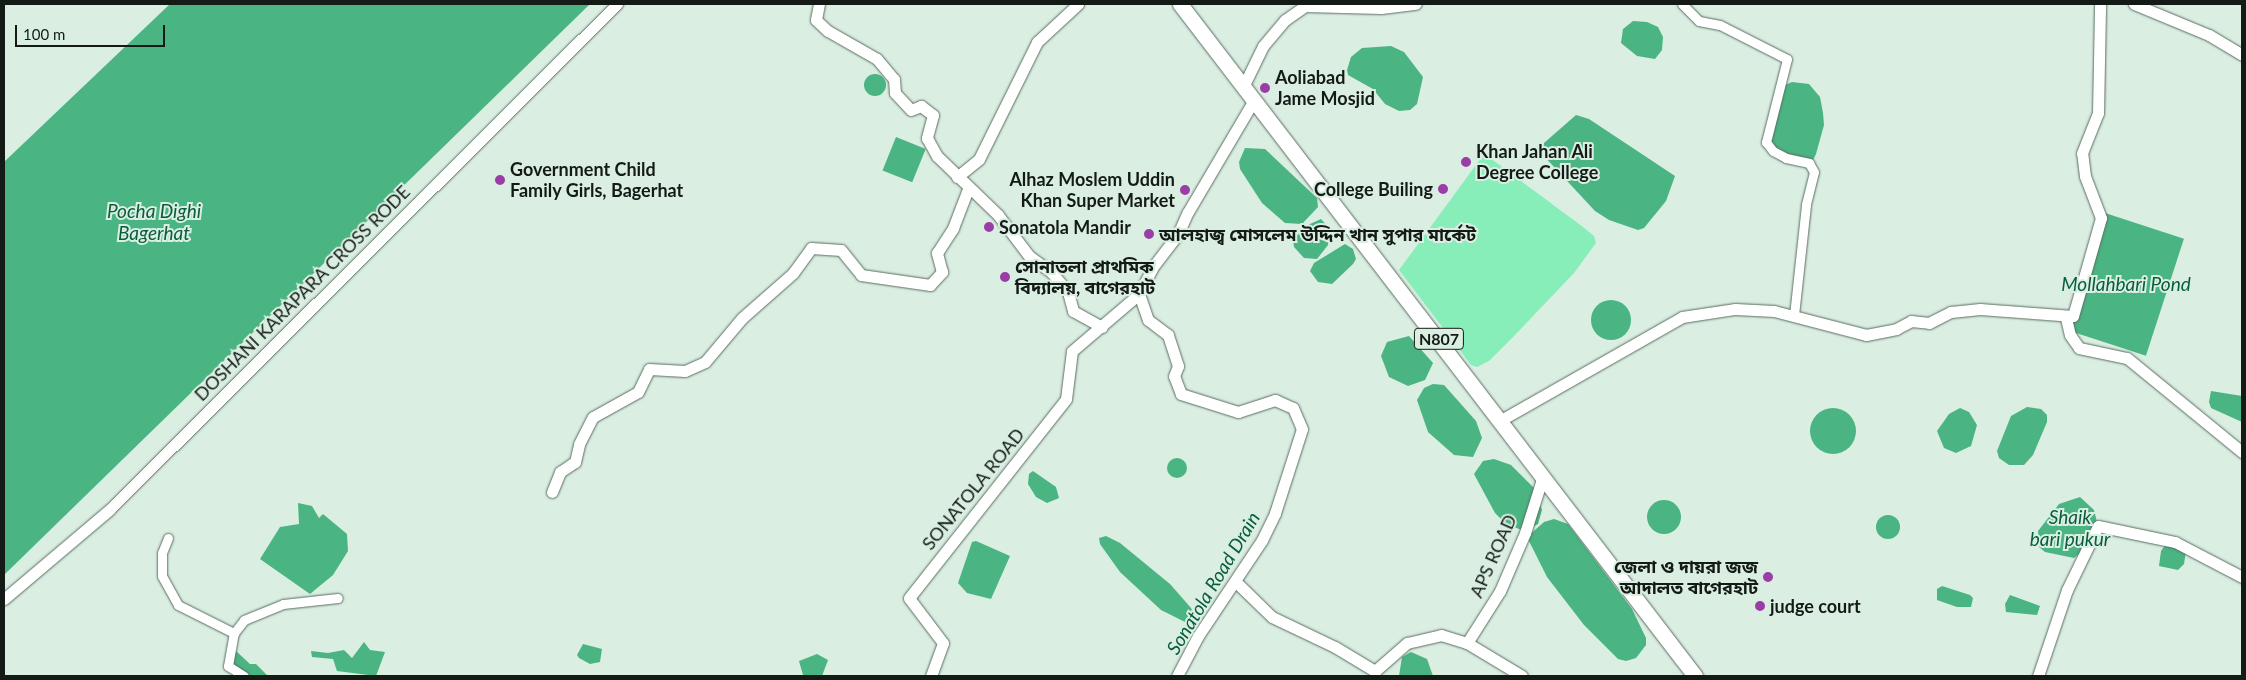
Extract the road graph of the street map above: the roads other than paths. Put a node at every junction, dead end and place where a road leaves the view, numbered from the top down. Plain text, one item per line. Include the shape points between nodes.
1 (617, 4) edge
2 (819, 4) edge
3 (1078, 4) edge
4 (1180, 4) edge
5 (1416, 4) edge
6 (1682, 4) edge
7 (2100, 4) edge
8 (2134, 4) edge
9 (2242, 55) edge
10 (1244, 85) junction
11 (1254, 100) junction
12 (957, 177) junction
13 (968, 189) junction
14 (1139, 294) junction
15 (1794, 315) junction
16 (2066, 318) junction
17 (1102, 327) junction
18 (1501, 420) junction
19 (2242, 452) edge
20 (1543, 476) junction
21 (552, 492) dead end
22 (168, 538) dead end
23 (2242, 578) edge
24 (1236, 582) junction
25 (338, 598) dead end
26 (4, 599) edge
27 (234, 633) junction
28 (1467, 643) junction
29 (244, 676) edge
30 (931, 676) edge
31 (1177, 676) edge
32 (1522, 676) edge
33 (1695, 676) edge
34 (2038, 676) edge

1 - 26 street, DOSHANI KARAPARA CROSS RODE via 108,510
2 - 12 street via 816,20 828,31 877,59 894,79 895,93 911,110 921,106 933,115 927,138 937,156
3 - 12 street via 1037,42 978,159
4 - 10 highway, N807
5 - 10 street via 1381,8 1305,6 1285,20 1263,46
6 - 15 street via 1699,21 1720,25 1787,59 1766,142 1773,152 1809,163 1814,172 1806,205
7 - 16 street via 2098,112 2082,153 2085,176 2101,218 2076,309 2073,316
8 - 9 street via 2209,35
10 - 11 highway, N807
11 - 14 street via 1178,234 1152,268
11 - 18 highway, N807
12 - 13 street
13 - 17 street via 998,215 1030,256 1052,273 1068,292 1073,311
13 - 21 street via 953,228 937,253 942,272 930,285 861,275 840,250 811,248 793,273 742,318 705,362 685,371 649,369 638,392 593,417 579,444 575,462 560,472
14 - 17 street, SONATOLA ROAD
14 - 24 street via 1148,320 1168,336 1178,366 1174,376 1181,394 1238,412 1275,400 1292,408 1301,424 1302,430 1275,513
15 - 16 street via 1866,335 1896,329 1911,321 1929,323 1951,312 1980,309
15 - 18 street via 1747,309 1682,317
16 - 19 street via 2070,335 2079,348 2127,358
17 - 30 street, SONATOLA ROAD via 1072,351 1066,399 909,598 943,643
18 - 20 highway, N807
20 - 28 street, APS ROAD via 1525,533 1500,590
20 - 33 highway, N807
22 - 27 street via 162,553 162,576 178,605
23 - 34 street via 2175,542 2098,526 2067,590
24 - 28 street via 1272,617 1376,670 1407,643 1440,635
24 - 31 street via 1198,636
25 - 27 street via 267,609 244,620
27 - 29 street via 228,666
28 - 32 street

